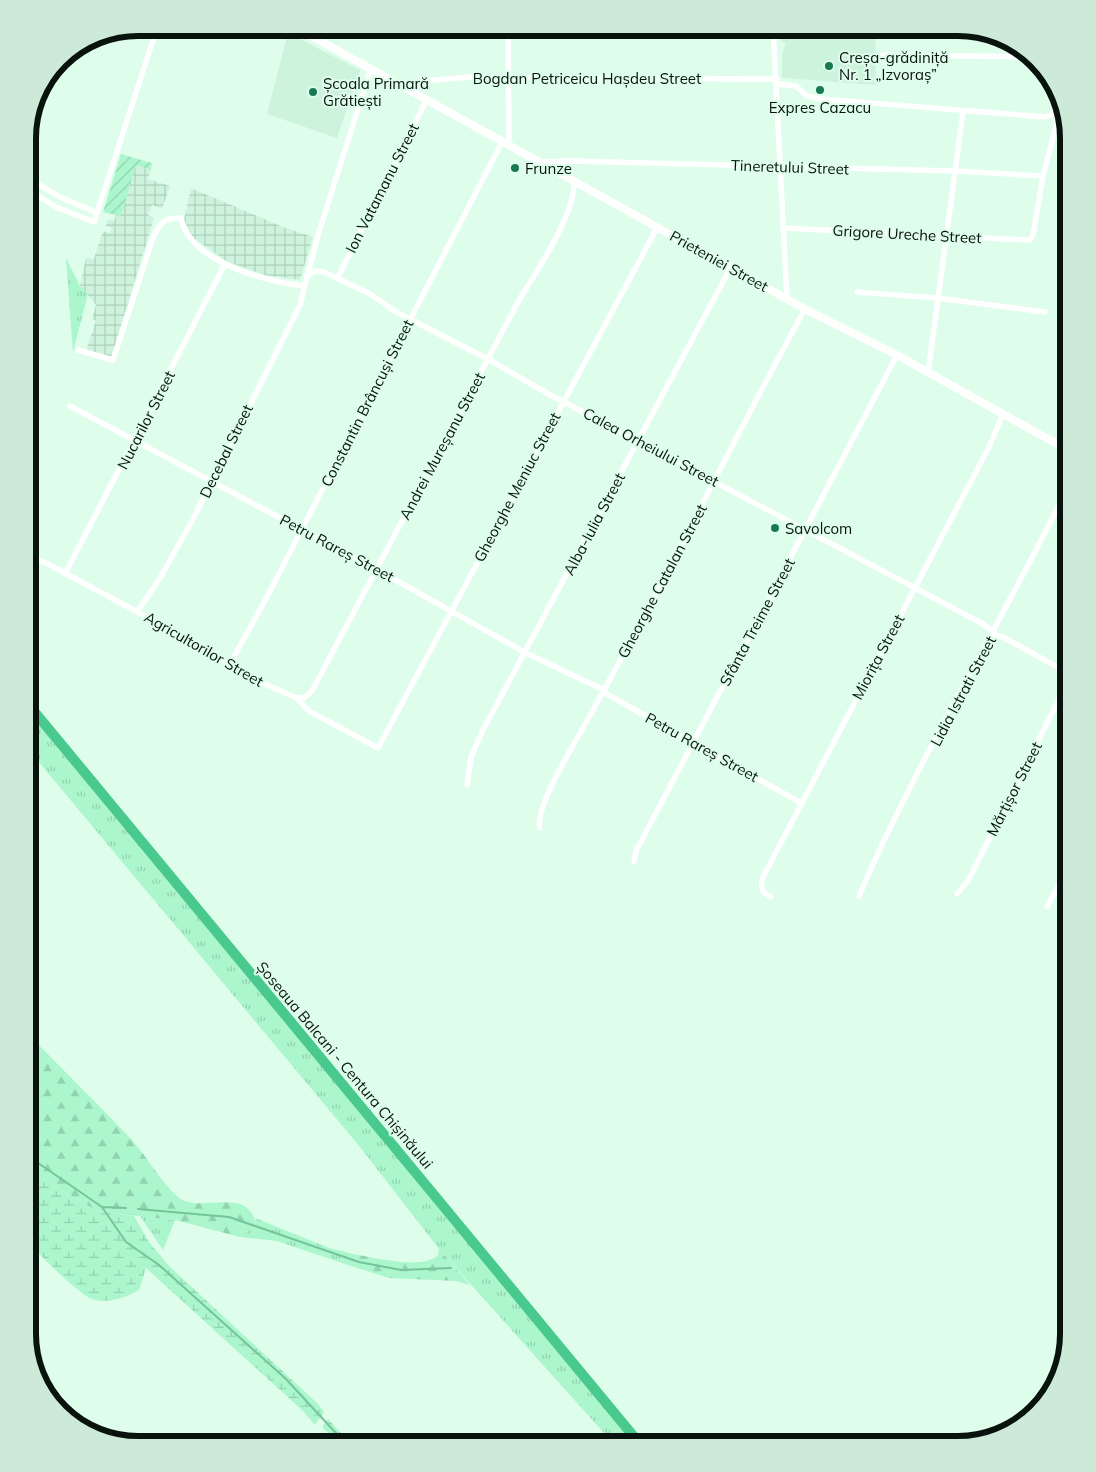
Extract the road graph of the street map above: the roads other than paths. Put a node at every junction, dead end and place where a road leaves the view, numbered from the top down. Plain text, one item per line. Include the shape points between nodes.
1 (155, 36) edge
2 (312, 36) edge
3 (508, 36) edge
4 (774, 36) edge
5 (883, 55) dead end
6 (1020, 57) edge
7 (371, 68) junction
8 (508, 77) junction
9 (777, 81) junction
10 (398, 83) junction
11 (427, 99) junction
12 (1055, 108) edge
13 (964, 112) junction
14 (1057, 114) edge
15 (505, 144) junction
16 (538, 162) junction
17 (781, 167) junction
18 (956, 171) junction
19 (1042, 176) junction
20 (574, 180) junction
21 (36, 183) edge
22 (36, 195) edge
23 (97, 213) junction
24 (658, 226) junction
25 (783, 228) junction
26 (946, 235) junction
27 (225, 264) junction
28 (732, 268) junction
29 (307, 276) junction
30 (338, 278) junction
31 (304, 286) junction
32 (857, 292) dead end
33 (937, 298) junction
34 (788, 299) junction
35 (805, 309) junction
36 (1045, 312) dead end
37 (410, 318) junction
38 (78, 350) dead end
39 (896, 355) junction
40 (488, 359) junction
41 (928, 373) junction
42 (564, 402) junction
43 (70, 406) dead end
44 (1003, 414) junction
45 (136, 440) junction
46 (638, 440) junction
47 (1060, 446) edge
48 (211, 480) junction
49 (715, 480) junction
50 (1060, 503) edge
51 (807, 529) junction
52 (302, 530) junction
53 (36, 560) edge
54 (376, 569) junction
55 (65, 574) junction
56 (914, 589) junction
57 (451, 610) junction
58 (138, 612) junction
59 (993, 633) junction
60 (526, 653) junction
61 (230, 664) junction
62 (1060, 669) edge
63 (604, 691) junction
64 (295, 697) junction
65 (1060, 697) edge
66 (36, 714) edge
67 (694, 742) junction
68 (378, 748) joint
69 (467, 785) dead end
70 (801, 803) junction
71 (540, 828) dead end
72 (634, 862) dead end
73 (1060, 882) edge
74 (956, 894) dead end
75 (858, 896) dead end
76 (771, 897) dead end
77 (1047, 907) dead end
78 (633, 1436) edge

1 - 23 street
2 - 7 street, Prieteniei Street
3 - 8 street
4 - 9 street
5 - 6 street
7 - 10 street, Prieteniei Street
7 - 29 street
8 - 9 street, Bogdan Petriceicu Hașdeu Street
8 - 10 street, Bogdan Petriceicu Hașdeu Street
8 - 15 street
9 - 13 street, Bogdan Petriceicu Hașdeu Street via 796,86 807,96 821,99
9 - 17 street
10 - 11 street, Prieteniei Street
11 - 15 street, Prieteniei Street
11 - 30 street, Ion Vatamanu Street
12 - 13 street, Bogdan Petriceicu Hașdeu Street via 1051,115 1045,117
13 - 18 street
14 - 19 street
15 - 16 street, Prieteniei Street
15 - 37 street, Constantin Brâncuși Street
16 - 17 street, Tineretului Street
16 - 20 street, Prieteniei Street
17 - 18 street, Tineretului Street
17 - 25 street
18 - 19 street, Tineretului Street
18 - 26 street
19 - 26 street, Grigore Ureche Street via 1030,240
20 - 24 street, Prieteniei Street
20 - 40 street, Andrei Mureșanu Street via 570,208
21 - 23 street
22 - 23 street via 94,222
24 - 28 street, Prieteniei Street
24 - 42 street, Gheorghe Meniuc Street
25 - 26 street, Grigore Ureche Street
25 - 34 street
26 - 33 street
27 - 31 street via 262,278
27 - 38 street via 189,237 180,218 170,217 158,226 113,360
27 - 45 street, Nucarilor Street
28 - 34 street, Prieteniei Street
28 - 46 street, Alba-Iulia Street
29 - 30 street, Calea Orheiului Street via 315,271
29 - 31 street
30 - 37 street, Calea Orheiului Street
31 - 48 street, Decebal Street via 300,305 284,339
32 - 33 street
33 - 36 street
33 - 41 street
34 - 35 street, Prieteniei Street
35 - 39 street, Prieteniei Street
35 - 49 street, Gheorghe Catalan Street
37 - 40 street, Calea Orheiului Street
37 - 52 street, Constantin Brâncuși Street
39 - 41 street, Prieteniei Street
39 - 51 street, Sfânta Treime Street
40 - 42 street, Calea Orheiului Street
40 - 54 street, Andrei Mureșanu Street
41 - 44 street, Prieteniei Street
42 - 46 street, Calea Orheiului Street
42 - 57 street, Gheorghe Meniuc Street
43 - 45 street, Petru Rareș Street
44 - 47 street, Prieteniei Street
44 - 56 street, Miorița Street
45 - 48 street, Petru Rareș Street
45 - 55 street, Nucarilor Street
46 - 49 street, Calea Orheiului Street
46 - 60 street, Alba-Iulia Street
48 - 52 street, Petru Rareș Street
48 - 58 street, Decebal Street via 184,536
49 - 51 street, Calea Orheiului Street
49 - 63 street, Gheorghe Catalan Street
50 - 59 street, Lidia Istrati Street
51 - 56 street, Calea Orheiului Street
51 - 67 street, Sfânta Treime Street
52 - 54 street, Petru Rareș Street
52 - 61 street, Constantin Brâncuși Street
53 - 55 street, Agricultorilor Street
54 - 57 street, Petru Rareș Street
54 - 64 street, Andrei Mureșanu Street via 309,695
55 - 58 street, Agricultorilor Street
56 - 59 street, Calea Orheiului Street via 983,624
56 - 70 street, Miorița Street
57 - 60 street, Petru Rareș Street
57 - 68 street, Gheorghe Meniuc Street
58 - 61 street, Agricultorilor Street
59 - 62 street, Calea Orheiului Street
59 - 75 street, Lidia Istrati Street
60 - 63 street, Petru Rareș Street
60 - 69 street, Alba-Iulia Street via 471,757
61 - 64 street, Agricultorilor Street via 255,680
63 - 67 street, Petru Rareș Street
63 - 71 street, Gheorghe Catalan Street via 554,780 540,817
64 - 68 street, Agricultorilor Street via 309,711
65 - 74 street, Mărțișor Street via 968,881
66 - 78 highway, Șoseaua Balcani - Centura Chișinăului
67 - 70 street, Petru Rareș Street
67 - 72 street, Sfânta Treime Street via 636,851
70 - 76 street, Miorița Street via 763,877 763,892
73 - 77 street

